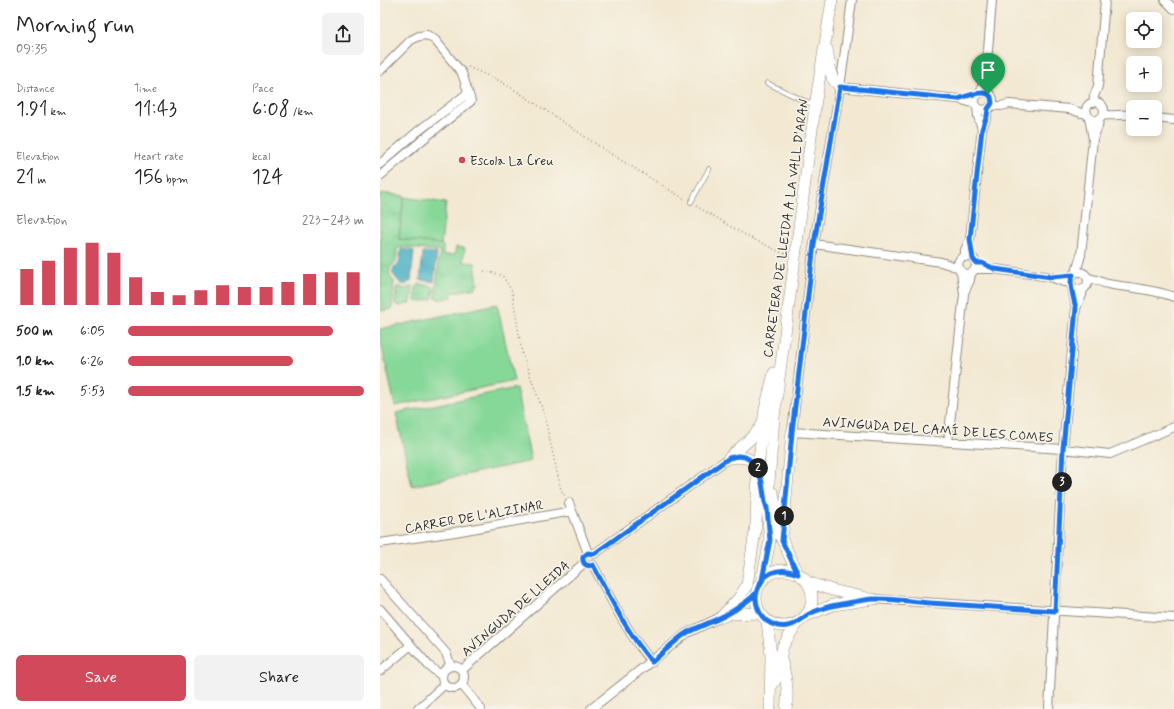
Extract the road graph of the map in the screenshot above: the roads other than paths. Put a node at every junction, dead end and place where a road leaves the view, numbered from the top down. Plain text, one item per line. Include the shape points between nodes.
1 (832, 0) edge
2 (852, 0) edge
3 (992, 0) edge
4 (1106, 1) edge
5 (825, 41) junction
6 (380, 71) edge
7 (986, 76) junction
8 (767, 83) dead end
9 (1098, 86) junction
10 (840, 87) junction
11 (470, 97) junction
12 (978, 99) junction
13 (990, 102) junction
14 (816, 106) junction
15 (1089, 109) junction
16 (1102, 112) junction
17 (1126, 114) edge
18 (1162, 119) edge
19 (1174, 120) edge
20 (982, 129) junction
21 (1093, 139) junction
22 (380, 164) edge
23 (709, 169) dead end
24 (380, 176) edge
25 (690, 202) road end
26 (970, 239) junction
27 (814, 244) junction
28 (1081, 255) junction
29 (961, 263) junction
30 (974, 266) junction
31 (1073, 279) junction
32 (1085, 282) junction
33 (1174, 290) edge
34 (1163, 293) junction
35 (964, 294) junction
36 (1174, 297) edge
37 (1076, 308) junction
38 (786, 325) junction
39 (763, 424) junction
40 (1174, 427) edge
41 (792, 432) junction
42 (948, 442) junction
43 (1063, 449) junction
44 (729, 458) junction
45 (770, 460) junction
46 (758, 468) junction
47 (767, 508) junction
48 (782, 541) junction
49 (380, 543) edge
50 (591, 553) junction
51 (584, 563) junction
52 (593, 565) junction
53 (798, 574) junction
54 (380, 579) edge
55 (762, 580) junction
56 (807, 582) junction
57 (756, 593) junction
58 (873, 599) junction
59 (380, 609) edge
60 (1055, 611) junction
61 (726, 615) junction
62 (764, 617) junction
63 (1174, 618) edge
64 (802, 619) junction
65 (410, 645) junction
66 (781, 658) junction
67 (652, 662) junction
68 (451, 666) junction
69 (462, 670) junction
70 (380, 672) edge
71 (442, 676) junction
72 (444, 685) junction
73 (462, 685) junction
74 (770, 705) edge
75 (418, 709) edge
76 (481, 709) edge
77 (591, 709) edge
78 (786, 709) edge
79 (1049, 709) edge

1 - 5 main road, CARRETERA DE LLEIDA A LA VALL D'ARAN
2 - 10 street
3 - 7 street
4 - 9 street
5 - 10 main road via 832,78
5 - 14 main road, CARRETERA DE LLEIDA A LA VALL D'ARAN
6 - 11 street via 411,40 427,35 435,40 462,73
7 - 12 street
7 - 13 street
8 - 14 lane
9 - 15 street
9 - 16 street
10 - 12 street via 958,99 970,95
10 - 27 street
11 - 22 street via 417,132
11 - 24 street
12 - 13 street via 986,93
12 - 13 street via 982,109
12 - 20 street via 978,116
13 - 15 street via 1001,106 1009,104 1070,109 1081,113
13 - 20 street
14 - 38 main road, CARRETERA DE LLEIDA A LA VALL D'ARAN
15 - 16 street via 1098,103
15 - 16 street via 1094,120
15 - 21 street
16 - 17 street via 1110,109
16 - 21 street
18 - 19 street
20 - 26 street
21 - 28 street
23 - 25 lane
26 - 29 street
26 - 30 street
27 - 29 street
27 - 41 street
28 - 31 street
28 - 32 street
29 - 30 street via 969,257
29 - 30 street via 966,274
29 - 35 street
30 - 31 street
30 - 35 street
31 - 32 street via 1077,289
31 - 32 street via 1081,272
31 - 37 street
32 - 34 street
32 - 37 street
33 - 34 street
34 - 36 street
35 - 42 street
37 - 43 street
38 - 39 main road
38 - 45 main road, CARRETERA DE LLEIDA A LA VALL D'ARAN
39 - 44 main road via 753,437
39 - 46 main road
40 - 43 street, AVINGUDA DEL CAMÍ DE LES COMES via 1110,454
41 - 42 street, AVINGUDA DEL CAMÍ DE LES COMES
41 - 48 main road
42 - 43 street, AVINGUDA DEL CAMÍ DE LES COMES
43 - 60 street
44 - 46 main road via 745,457
44 - 50 street
45 - 47 main road
45 - 48 main road via 774,504
46 - 47 main road
46 - 61 main road via 756,524 747,585
47 - 55 main road via 770,540
48 - 53 main road
49 - 50 street, CARRER DE L'ALZINAR via 462,531 570,507
50 - 51 street via 583,557
50 - 52 street via 596,560
51 - 52 street
51 - 69 street, AVINGUDA DE LLEIDA
52 - 67 street via 628,630
53 - 55 main road via 779,570
53 - 56 main road
54 - 68 street via 446,653
55 - 57 main road
56 - 58 main road
56 - 64 main road via 812,599 810,608
57 - 61 main road
57 - 62 main road via 756,604
58 - 60 street
58 - 64 main road via 833,606
59 - 65 street
60 - 63 street
60 - 79 street
61 - 62 main road
61 - 67 street via 687,633
62 - 64 main road via 774,625 782,626 790,626
62 - 74 main road via 771,655
64 - 66 main road via 783,646
65 - 70 street
65 - 71 street
66 - 74 main road
66 - 78 main road via 787,679
67 - 77 street
68 - 69 street
68 - 71 street
69 - 73 street
71 - 72 street
72 - 73 street via 451,689
72 - 75 street
73 - 76 street

